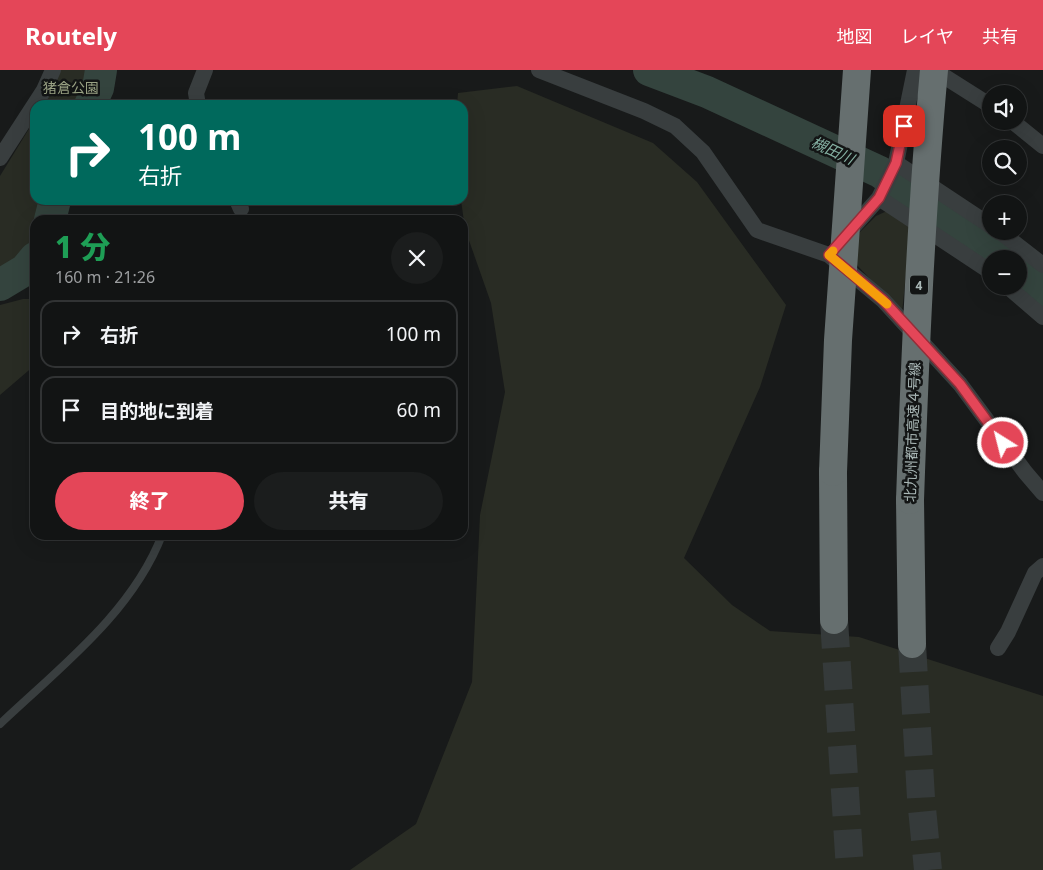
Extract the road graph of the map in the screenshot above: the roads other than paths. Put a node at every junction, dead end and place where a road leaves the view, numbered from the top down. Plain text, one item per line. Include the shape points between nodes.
1 (53, 70) edge
2 (205, 70) edge
3 (539, 70) edge
4 (857, 70) edge
5 (915, 70) edge
6 (934, 70) edge
7 (38, 100) edge
8 (197, 100) edge
9 (982, 100) edge
10 (30, 112) edge
11 (1023, 130) edge
12 (1043, 146) edge
13 (0, 158) edge
14 (896, 163) junction
15 (879, 198) junction
16 (982, 220) edge
17 (1010, 240) edge
18 (829, 255) junction
19 (982, 266) edge
20 (1043, 266) edge
21 (1017, 295) edge
22 (1043, 317) edge
23 (1043, 493) edge
24 (160, 540) edge
25 (1043, 566) edge
26 (834, 620) tunnel mouth
27 (912, 644) tunnel mouth
28 (998, 648) dead end
29 (0, 724) edge

1 - 7 street
2 - 8 street via 196,93
3 - 18 street via 675,126 703,152 757,230
4 - 26 highway, bridge via 838,340 833,472
5 - 14 street
6 - 9 street
6 - 27 highway, 北九州都市高速４号線 / 4, bridge via 915,347 910,500
10 - 13 street
11 - 12 street
14 - 15 street
14 - 16 street
15 - 18 street
15 - 19 street
17 - 20 street
18 - 23 street via 883,300 960,384
21 - 22 street
24 - 29 lane via 140,579 120,607
25 - 28 street via 1035,572

